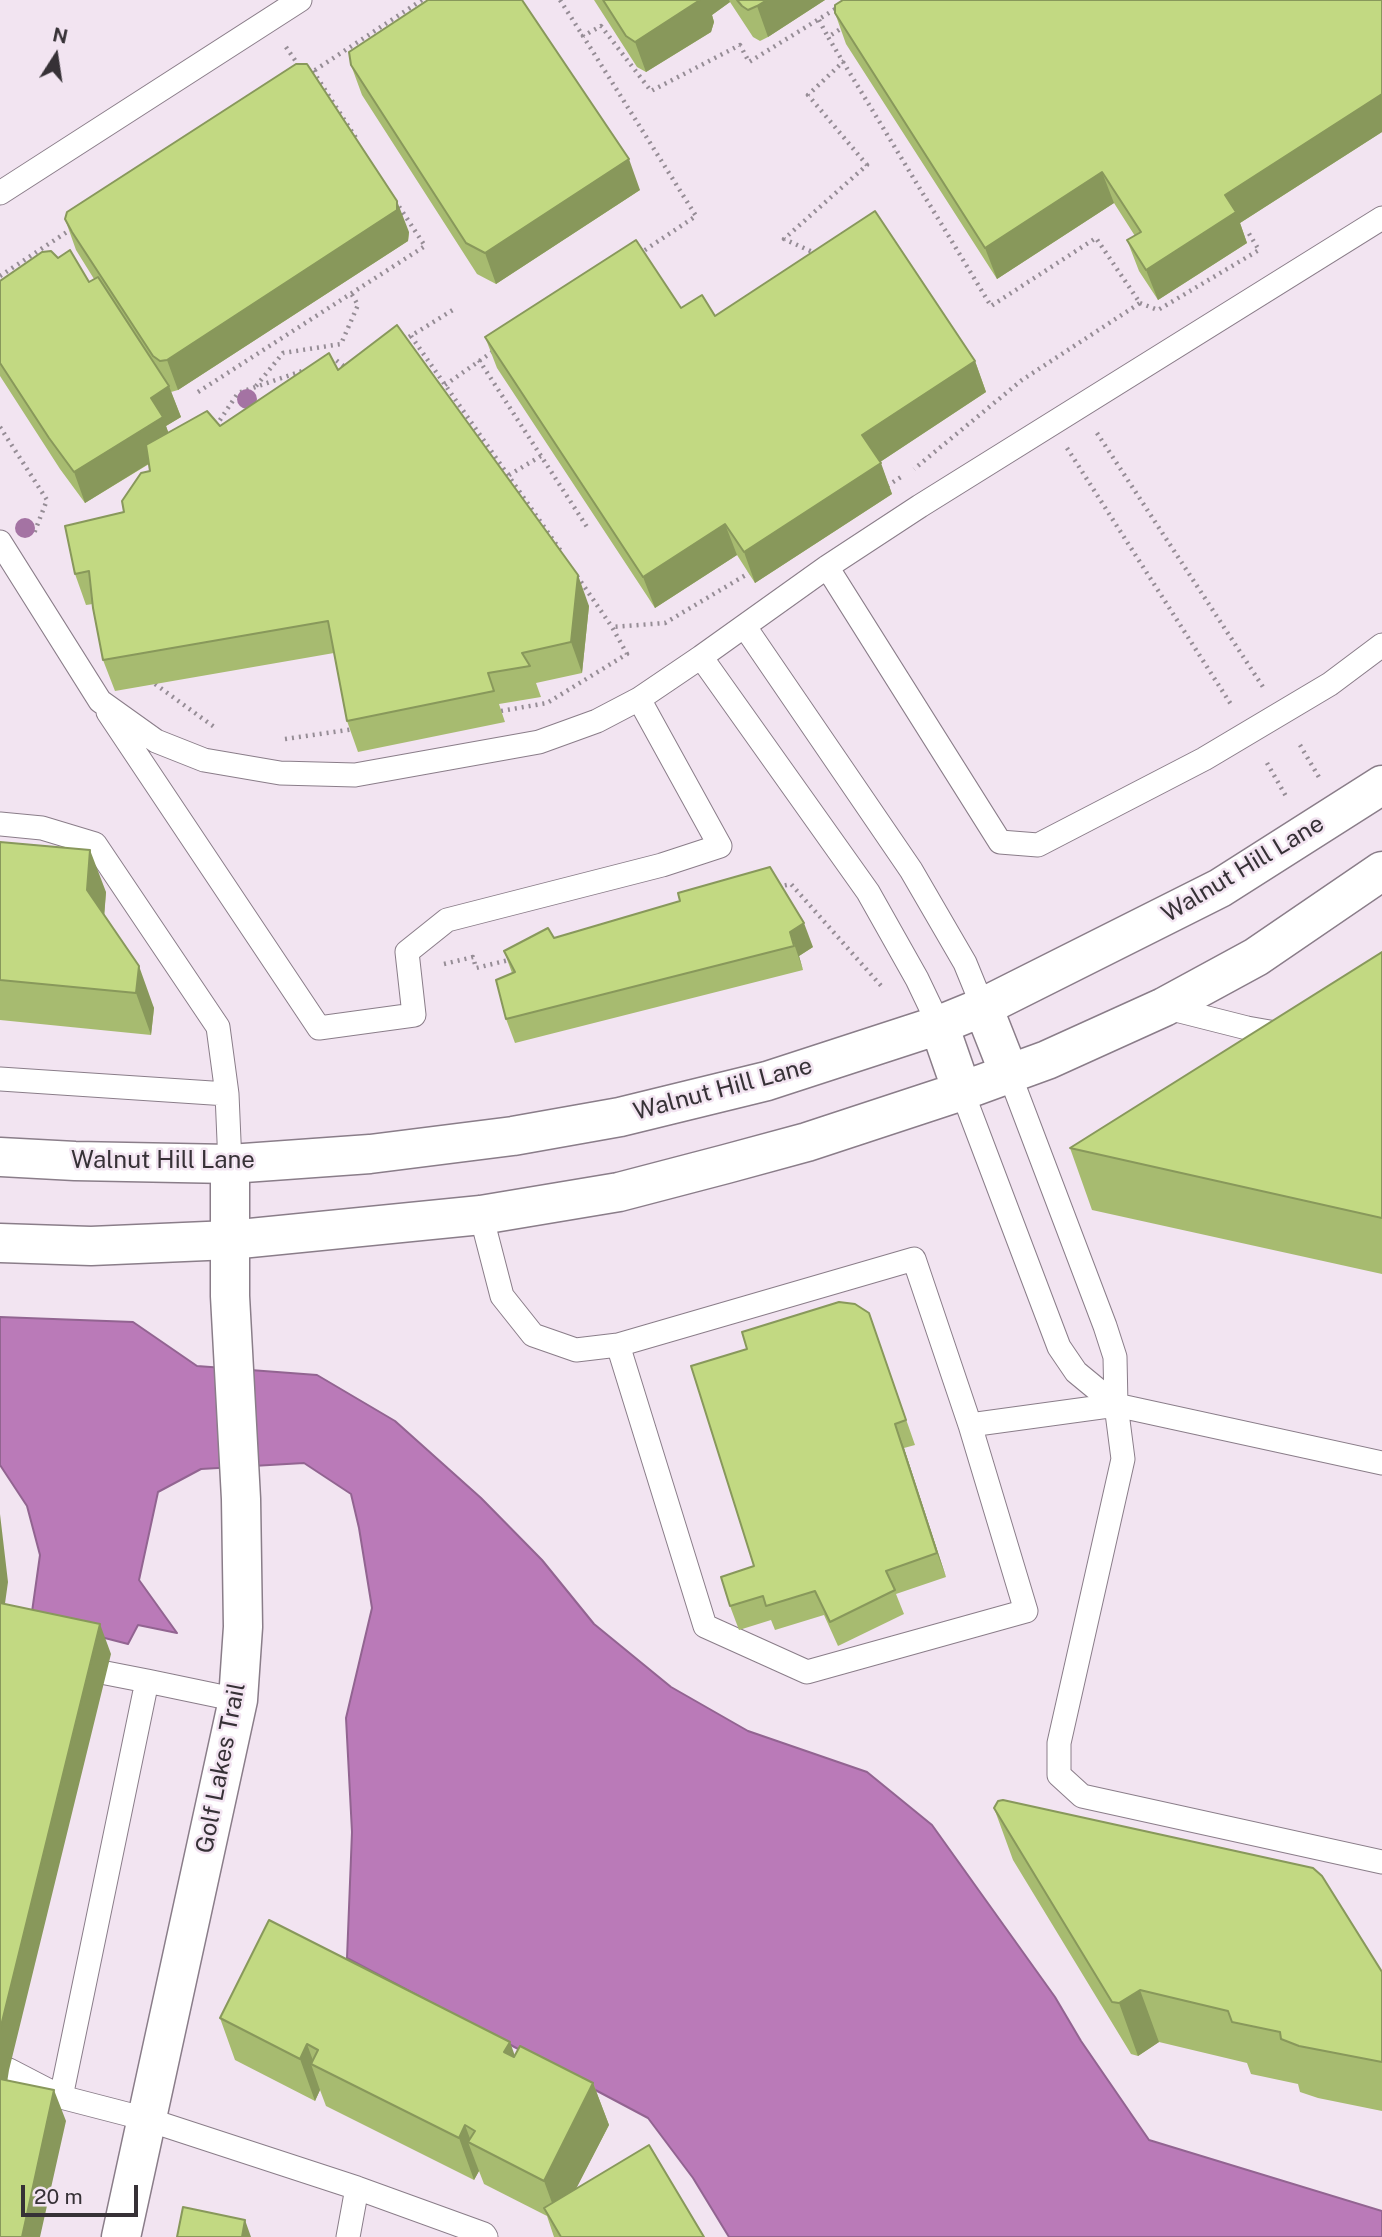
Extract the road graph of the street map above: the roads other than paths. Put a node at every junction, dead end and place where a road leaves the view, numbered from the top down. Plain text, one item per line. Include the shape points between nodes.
1 (300, 0) edge
2 (0, 193) edge
3 (1382, 218) edge
4 (0, 542) edge
5 (827, 567) junction
6 (745, 627) junction
7 (1382, 645) edge
8 (701, 657) junction
9 (639, 699) junction
10 (100, 701) junction
11 (1382, 785) edge
12 (0, 824) edge
13 (1382, 871) edge
14 (983, 1007) junction
15 (1164, 1007) junction
16 (939, 1026) junction
17 (1312, 1030) edge
18 (1009, 1073) junction
19 (0, 1079) edge
20 (962, 1091) junction
21 (227, 1094) junction
22 (0, 1157) edge
23 (230, 1164) junction
24 (481, 1215) junction
25 (230, 1240) junction
26 (0, 1243) edge
27 (618, 1345) junction
28 (1116, 1405) junction
29 (970, 1426) junction
30 (1382, 1463) edge
31 (106, 1673) dead end
32 (147, 1681) junction
33 (238, 1700) junction
34 (1382, 1862) edge
35 (9, 2070) dead end
36 (61, 2097) junction
37 (146, 2119) junction
38 (357, 2188) junction
39 (121, 2237) edge
40 (348, 2237) edge
41 (486, 2237) edge

1 - 2 lane
3 - 5 lane
4 - 10 lane
5 - 6 lane
5 - 7 lane via 1000,842 1038,845 1204,759 1329,684
6 - 8 lane
6 - 14 lane via 911,870 965,962
8 - 9 lane
8 - 16 lane via 868,892
9 - 10 lane via 597,721 538,742 355,775 280,773 204,760 156,741
9 - 10 lane via 720,846 447,920 407,952 414,1015 319,1028
11 - 14 main road, Walnut Hill Lane via 1220,888
12 - 21 lane via 42,828 95,844 218,1027
13 - 15 main road via 1256,957
14 - 16 main road, Walnut Hill Lane
14 - 18 main road
15 - 17 lane via 1300,1037
15 - 18 main road
16 - 20 main road
16 - 23 main road, Walnut Hill Lane via 767,1081 620,1117 370,1154
18 - 20 main road
18 - 28 lane via 1115,1357
19 - 21 lane
20 - 24 main road via 713,1168 619,1192
20 - 28 lane via 1059,1347 1076,1372
21 - 23 lane
22 - 23 main road, Walnut Hill Lane
23 - 25 main road, Golf Lakes Trail
24 - 25 main road
24 - 27 lane via 502,1296 533,1335 576,1350
25 - 26 main road via 91,1246
25 - 33 main road, Golf Lakes Trail via 241,1499 243,1627
27 - 29 lane via 914,1259
27 - 29 lane via 705,1626 807,1672 1026,1611
28 - 29 lane
28 - 30 lane
28 - 34 lane via 1123,1459 1059,1743 1059,1775 1082,1796
31 - 32 lane
32 - 33 lane
32 - 36 lane
33 - 37 main road, Golf Lakes Trail
35 - 36 lane
36 - 37 lane
37 - 38 lane
37 - 39 main road, Golf Lakes Trail
38 - 40 lane
38 - 41 lane

